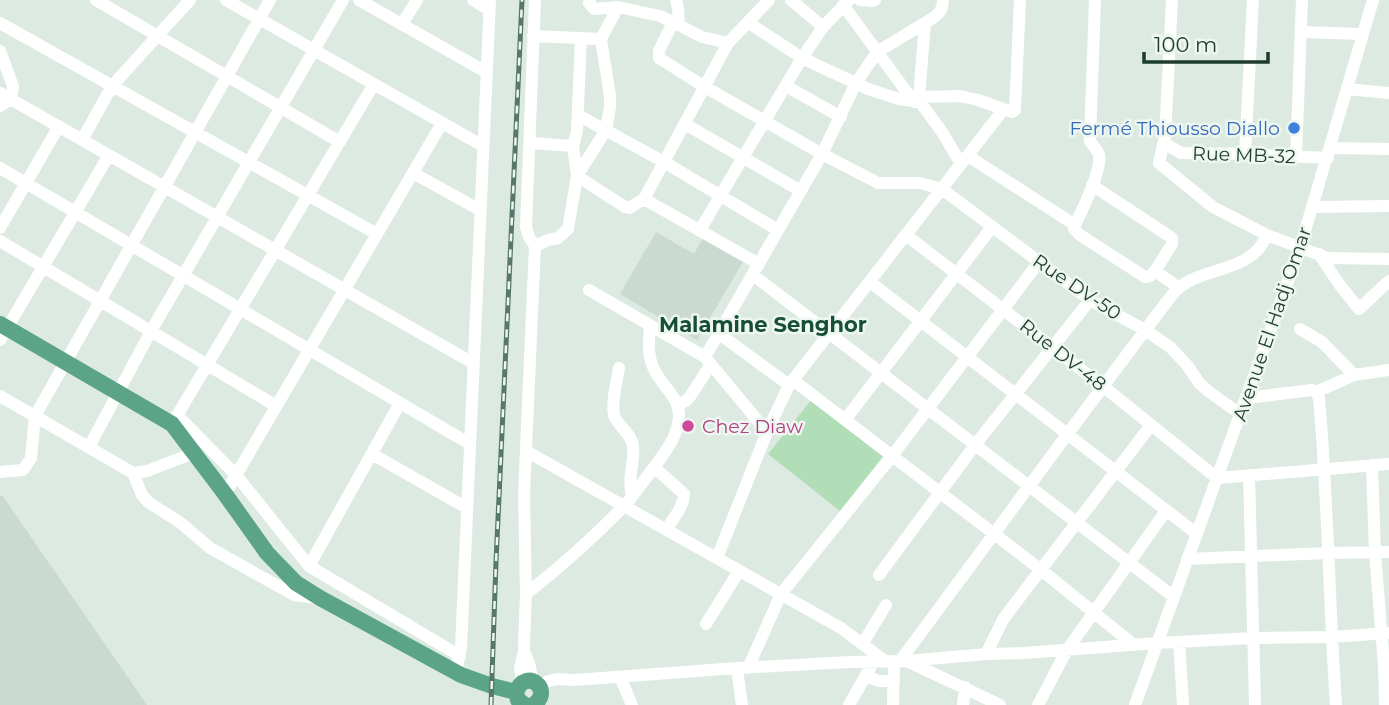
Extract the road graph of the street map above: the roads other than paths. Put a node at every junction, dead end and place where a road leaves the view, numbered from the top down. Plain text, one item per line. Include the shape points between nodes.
1 (96, 0) edge
2 (190, 0) edge
3 (226, 0) edge
4 (270, 0) edge
5 (343, 0) edge
6 (359, 0) edge
7 (417, 0) edge
8 (473, 0) edge
9 (536, 0) edge
10 (590, 0) edge
11 (676, 0) edge
12 (769, 0) edge
13 (791, 0) edge
14 (860, 0) edge
15 (875, 0) edge
16 (943, 0) edge
17 (1020, 0) edge
18 (1095, 0) edge
19 (1172, 0) edge
20 (1253, 0) edge
21 (1302, 0) edge
22 (1373, 0) edge
23 (846, 3) edge
24 (489, 5) edge
25 (618, 7) junction
26 (259, 19) junction
27 (0, 23) edge
28 (676, 23) junction
29 (749, 23) junction
30 (925, 23) junction
31 (402, 24) junction
32 (823, 27) junction
33 (1301, 32) junction
34 (1363, 34) junction
35 (158, 36) junction
36 (533, 36) junction
37 (581, 38) junction
38 (601, 39) junction
39 (729, 43) junction
40 (314, 50) junction
41 (0, 51) edge
42 (877, 52) junction
43 (802, 58) junction
44 (486, 72) junction
45 (227, 76) junction
46 (856, 83) junction
47 (374, 84) junction
48 (112, 86) junction
49 (786, 86) junction
50 (705, 87) junction
51 (1347, 89) junction
52 (1389, 93) edge
53 (4, 99) edge
54 (918, 100) junction
55 (281, 108) junction
56 (1003, 110) junction
57 (578, 115) junction
58 (841, 117) junction
59 (765, 121) junction
60 (442, 123) junction
61 (685, 124) junction
62 (59, 126) junction
63 (606, 130) junction
64 (195, 133) junction
65 (82, 140) junction
66 (340, 142) junction
67 (530, 143) junction
68 (1164, 143) junction
69 (483, 146) junction
70 (573, 146) junction
71 (1389, 149) edge
72 (1329, 153) junction
73 (822, 154) junction
74 (1245, 154) junction
75 (108, 155) junction
76 (1296, 157) junction
77 (743, 158) junction
78 (965, 160) junction
79 (664, 162) junction
80 (249, 163) junction
81 (0, 167) edge
82 (413, 173) junction
83 (577, 176) junction
84 (26, 183) junction
85 (1092, 185) junction
86 (164, 187) junction
87 (942, 189) junction
88 (801, 191) junction
89 (308, 196) junction
90 (720, 196) junction
91 (644, 199) junction
92 (1389, 206) edge
93 (1313, 207) junction
94 (480, 210) junction
95 (75, 212) junction
96 (217, 217) junction
97 (1075, 225) junction
98 (992, 227) junction
99 (0, 228) edge
100 (700, 230) junction
101 (778, 230) junction
102 (377, 234) junction
103 (906, 234) junction
104 (1267, 235) junction
105 (0, 241) edge
106 (132, 245) junction
107 (535, 246) junction
108 (1300, 248) junction
109 (276, 250) junction
110 (1319, 254) junction
111 (1389, 259) edge
112 (1039, 262) junction
113 (43, 266) junction
114 (756, 270) junction
115 (1155, 271) junction
116 (957, 274) junction
117 (183, 275) junction
118 (1389, 281) edge
119 (870, 282) junction
120 (1178, 287) junction
121 (345, 289) junction
122 (589, 290) dead end
123 (100, 300) junction
124 (1090, 300) junction
125 (240, 309) junction
126 (1003, 309) junction
127 (920, 321) junction
128 (650, 325) junction
129 (1300, 329) dead end
130 (1145, 330) junction
131 (2, 331) edge
132 (151, 331) junction
133 (718, 333) junction
134 (829, 334) junction
135 (1053, 348) junction
136 (310, 349) junction
137 (967, 357) junction
138 (708, 361) junction
139 (65, 362) junction
140 (474, 363) junction
141 (207, 365) junction
142 (619, 368) dead end
143 (1389, 370) edge
144 (881, 373) junction
145 (1354, 375) junction
146 (791, 383) junction
147 (1104, 387) junction
148 (1316, 392) junction
149 (118, 393) junction
150 (1014, 394) junction
151 (0, 396) edge
152 (1247, 398) junction
153 (401, 403) junction
154 (678, 405) junction
155 (276, 406) junction
156 (928, 409) junction
157 (1240, 414) junction
158 (35, 416) junction
159 (175, 420) junction
160 (845, 420) junction
161 (1151, 425) junction
162 (768, 432) junction
163 (1068, 435) junction
164 (470, 444) junction
165 (975, 445) junction
166 (89, 447) junction
167 (526, 451) junction
168 (194, 453) junction
169 (372, 454) junction
170 (892, 456) junction
171 (1389, 464) edge
172 (1372, 465) junction
173 (654, 467) junction
174 (1325, 469) junction
175 (0, 472) edge
176 (1116, 472) junction
177 (133, 473) junction
178 (236, 475) junction
179 (1250, 475) junction
180 (1217, 478) junction
181 (1030, 486) junction
182 (939, 492) junction
183 (225, 494) junction
184 (628, 501) junction
185 (467, 508) junction
186 (1166, 511) junction
187 (1078, 523) junction
188 (666, 530) junction
189 (994, 534) junction
190 (1197, 534) junction
191 (1389, 552) edge
192 (1327, 553) junction
193 (1375, 553) junction
194 (1251, 556) junction
195 (717, 558) junction
196 (1187, 559) junction
197 (1130, 563) junction
198 (309, 566) junction
199 (1040, 569) junction
200 (739, 571) junction
201 (879, 575) dead end
202 (526, 594) junction
203 (781, 594) junction
204 (1174, 597) junction
205 (320, 598) junction
206 (886, 605) dead end
207 (1092, 612) junction
208 (706, 624) dead end
209 (1385, 633) edge
210 (1331, 637) junction
211 (1254, 638) junction
212 (1179, 642) junction
213 (863, 643) junction
214 (1157, 643) junction
215 (1133, 645) junction
216 (1067, 650) junction
217 (986, 654) junction
218 (892, 661) junction
219 (458, 664) junction
220 (743, 668) junction
221 (865, 676) junction
222 (620, 677) junction
223 (894, 681) junction
224 (965, 687) junction
225 (530, 695) edge
226 (632, 705) edge
227 (742, 705) edge
228 (849, 705) edge
229 (893, 705) edge
230 (963, 705) edge
231 (1000, 705) edge
232 (1038, 705) edge
233 (1135, 705) edge
234 (1183, 705) edge
235 (1255, 705) edge
236 (1336, 705) edge
237 (1385, 705) edge

1 - 35 street
2 - 35 street
3 - 26 street
4 - 26 street
5 - 40 street
6 - 31 street
7 - 31 street
8 - 24 street
9 - 36 street
10 - 25 street via 594,9
11 - 28 street
12 - 29 street
13 - 32 street
14 - 15 street
16 - 30 street via 939,14
17 - 56 street via 1016,106 1012,112
18 - 85 street via 1090,141 1099,155
19 - 68 street
20 - 74 street
21 - 33 street
22 - 34 street, Avenue El Hadj Omar
23 - 32 street
23 - 42 street
24 - 44 street
25 - 28 street
25 - 38 street
26 - 40 street
26 - 45 street
27 - 48 street
28 - 39 street via 702,37
28 - 50 street via 659,58
29 - 39 street
29 - 43 street
30 - 42 street
30 - 54 street
31 - 44 street
32 - 43 street
33 - 34 street
33 - 76 street
34 - 51 street, Avenue El Hadj Omar
35 - 45 street
35 - 48 street
36 - 37 street
36 - 67 street
37 - 38 street
37 - 57 street
38 - 63 street via 610,96
39 - 50 street
40 - 47 street
40 - 55 street
41 - 53 street via 13,86
42 - 46 street
42 - 54 street
43 - 46 street
43 - 49 street
44 - 69 street
45 - 55 street
45 - 64 street
46 - 54 street via 887,96
46 - 58 street
47 - 60 street
47 - 66 street
48 - 64 street
48 - 65 street
49 - 58 street
49 - 59 street
50 - 59 street
50 - 61 street
51 - 52 street
51 - 72 street, Avenue El Hadj Omar
53 - 62 street
54 - 56 street via 960,96
54 - 78 street
55 - 66 street
55 - 80 street
56 - 78 street
57 - 63 street
57 - 70 street
58 - 73 street
59 - 73 street
59 - 77 street
60 - 69 street
60 - 82 street
61 - 77 street
61 - 79 street
62 - 65 street
62 - 84 street
63 - 79 street
63 - 83 street
64 - 80 street
64 - 86 street
65 - 75 street
66 - 89 street
67 - 70 street
67 - 107 street via 526,227
68 - 74 street, Rue MB-32 via 1181,153
68 - 104 street via 1159,163 1213,207
69 - 94 street
70 - 83 street
71 - 72 street, Rue MB-32
72 - 76 street, Rue MB-32
72 - 93 street, Avenue El Hadj Omar
73 - 87 street via 878,183 920,183
73 - 88 street
74 - 76 street, Rue MB-32
75 - 86 street
75 - 95 street
77 - 88 street
77 - 90 street
78 - 87 street
78 - 97 street
79 - 90 street
79 - 91 street
80 - 89 street
80 - 96 street
81 - 84 street
82 - 94 street
82 - 102 street
83 - 91 street via 625,207
83 - 107 street via 568,229
84 - 95 street
84 - 99 street
85 - 97 street
85 - 115 street via 1172,238
86 - 96 street
86 - 106 street
87 - 98 street, Rue DV-50
87 - 103 street
88 - 101 street
89 - 102 street
89 - 109 street
90 - 100 street
90 - 101 street
91 - 100 street
92 - 93 street
93 - 108 street, Avenue El Hadj Omar
94 - 140 street
95 - 106 street
95 - 113 street
96 - 109 street
96 - 117 street
97 - 115 street via 1080,235 1145,277
98 - 112 street, Rue DV-50
98 - 116 street
100 - 114 street
101 - 114 street
102 - 121 street
103 - 116 street, Rue DV-48
103 - 119 street
104 - 108 street
104 - 120 street via 1251,257
105 - 113 street
106 - 117 street
106 - 123 street
107 - 167 street
108 - 110 street
108 - 152 street, Avenue El Hadj Omar
109 - 121 street
109 - 125 street
110 - 111 street
110 - 118 street via 1359,309
112 - 124 street, Rue DV-50
112 - 126 street
113 - 123 street
113 - 131 street
114 - 133 street
114 - 134 street
115 - 120 street
116 - 126 street, Rue DV-48
116 - 127 street
117 - 125 street
117 - 132 street
119 - 127 street
119 - 134 street
120 - 130 street
121 - 136 street
121 - 140 street
122 - 128 street
123 - 132 street
123 - 139 street
124 - 130 street, Rue DV-50
124 - 135 street
125 - 136 street
125 - 141 street
126 - 135 street, Rue DV-48
126 - 137 street
127 - 137 street
127 - 144 street
128 - 138 street
128 - 154 street via 648,348 653,368
129 - 145 street via 1322,342
130 - 147 street
130 - 157 street, Rue DV-50 via 1178,355 1200,384
131 - 139 main road
132 - 141 street
132 - 149 street
133 - 138 street
133 - 146 street
134 - 144 street
134 - 146 street
135 - 147 street, Rue DV-48
135 - 150 street
136 - 153 street
136 - 155 street
137 - 150 street
137 - 156 street
138 - 154 street via 691,395
138 - 162 street
139 - 149 main road
139 - 158 street
140 - 164 street
141 - 155 street
141 - 159 street
142 - 184 street via 613,412 634,451
143 - 145 street
144 - 156 street
144 - 160 street
145 - 148 street
146 - 160 street
146 - 162 street
147 - 161 street, Rue DV-48
147 - 163 street
148 - 152 street
148 - 174 street
149 - 159 main road
149 - 166 street
150 - 163 street
150 - 165 street
151 - 158 street
152 - 157 street, Avenue El Hadj Omar
153 - 164 street
153 - 169 street
154 - 173 street via 677,431
155 - 178 street
156 - 165 street
156 - 170 street
157 - 180 street, Avenue El Hadj Omar
158 - 166 street
158 - 175 street via 31,458 23,470
159 - 168 main road
159 - 178 street
160 - 170 street
161 - 176 street
161 - 180 street, Rue DV-48
162 - 195 street
163 - 176 street
163 - 181 street
164 - 185 street
165 - 181 street
165 - 182 street
166 - 177 street
167 - 184 street
167 - 202 street
168 - 177 street
168 - 183 main road
169 - 185 street
169 - 198 street
170 - 182 street
170 - 203 street
171 - 172 street
172 - 174 street
172 - 193 street
173 - 184 street
173 - 188 street via 685,497
174 - 179 street
174 - 192 street
176 - 186 street
176 - 187 street
177 - 205 street via 148,502 210,548 294,595
178 - 183 street
178 - 198 street
179 - 180 street
179 - 194 street
180 - 190 street, Avenue El Hadj Omar
181 - 187 street
181 - 189 street
182 - 189 street
182 - 201 street
183 - 205 main road via 282,570
184 - 188 street
184 - 202 street
185 - 219 street
186 - 190 street
186 - 197 street
187 - 197 street
187 - 199 street
188 - 195 street
189 - 199 street
189 - 218 street
190 - 196 street, Avenue El Hadj Omar
191 - 193 street
192 - 193 street
192 - 194 street
192 - 210 street
193 - 209 street
194 - 196 street
194 - 211 street
195 - 200 street
196 - 204 street, Avenue El Hadj Omar
197 - 204 street
197 - 207 street
198 - 219 street
199 - 207 street
199 - 217 street via 1004,618
200 - 203 street
200 - 208 street
202 - 225 street via 524,651
203 - 213 street
203 - 220 street
204 - 214 street, Avenue El Hadj Omar
205 - 219 main road
206 - 213 street
207 - 215 street
207 - 216 street
209 - 210 street
209 - 237 street
210 - 211 street
210 - 236 street
211 - 212 street
211 - 235 street
212 - 214 street
212 - 234 street
213 - 218 street
214 - 215 street
214 - 233 street, Avenue El Hadj Omar
215 - 216 street
216 - 217 street
216 - 232 street
217 - 218 street
218 - 220 street
218 - 221 street
218 - 223 street
218 - 224 street
219 - 225 main road via 492,686
220 - 222 street
220 - 227 street
221 - 223 street
221 - 228 street
222 - 225 street via 575,680
222 - 226 street
223 - 229 street
224 - 230 street
224 - 231 street

